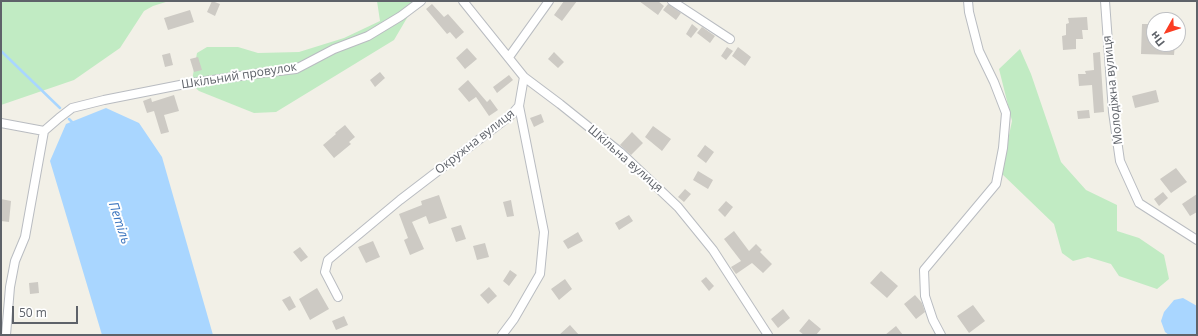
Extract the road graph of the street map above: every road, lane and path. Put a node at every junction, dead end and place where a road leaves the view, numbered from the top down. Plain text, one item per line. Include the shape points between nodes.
1 (421, 1) edge
2 (463, 1) edge
3 (549, 1) edge
4 (672, 1) edge
5 (968, 1) edge
6 (1105, 1) edge
7 (730, 39) dead end
8 (509, 57) junction
9 (524, 77) junction
10 (520, 106) junction
11 (1, 123) edge
12 (44, 131) junction
13 (1197, 240) edge
14 (338, 297) dead end
15 (6, 335) edge
16 (502, 335) edge
17 (768, 335) edge
18 (941, 335) edge

1 - 12 street, Шкільний провулок via 368,36 334,49 296,69 186,84 112,98 72,108
2 - 8 street, Шкільна вулиця
3 - 8 street
4 - 7 street
5 - 18 street via 980,51 1006,113 996,184 924,270 925,296
6 - 13 street, Молодіжна вулиця via 1113,112 1120,161 1139,203
8 - 9 street, Шкільна вулиця
9 - 10 street
9 - 17 street, Шкільна вулиця via 620,152 678,207 713,250
10 - 14 street, Окружна вулиця via 328,260 325,272
10 - 16 street, Окружна вулиця via 544,232 540,274
11 - 12 street
12 - 15 street via 24,237 15,261 10,287

